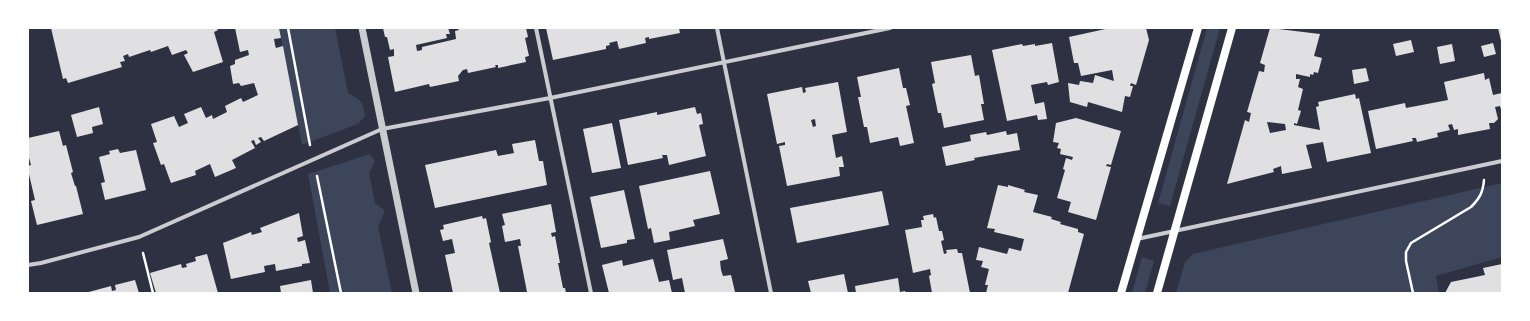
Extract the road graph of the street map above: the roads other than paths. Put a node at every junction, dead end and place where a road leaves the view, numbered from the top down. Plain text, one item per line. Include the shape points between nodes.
1 (362, 28) edge
2 (536, 28) edge
3 (717, 28) edge
4 (890, 28) edge
5 (1198, 28) edge
6 (1232, 28) edge
7 (724, 62) junction
8 (550, 98) junction
9 (382, 129) junction
10 (1502, 161) edge
11 (1176, 230) junction
12 (1137, 239) junction
13 (28, 265) edge
14 (416, 293) edge
15 (591, 293) edge
16 (771, 293) edge
17 (1122, 293) edge
18 (1157, 293) edge

1 - 9 street
2 - 8 street
3 - 7 street
4 - 7 street
5 - 12 main road
6 - 11 main road
7 - 8 street
7 - 16 street
8 - 9 street
8 - 15 street
9 - 13 street via 140,237
9 - 14 street
10 - 11 street
11 - 12 street
11 - 18 main road
12 - 17 main road

